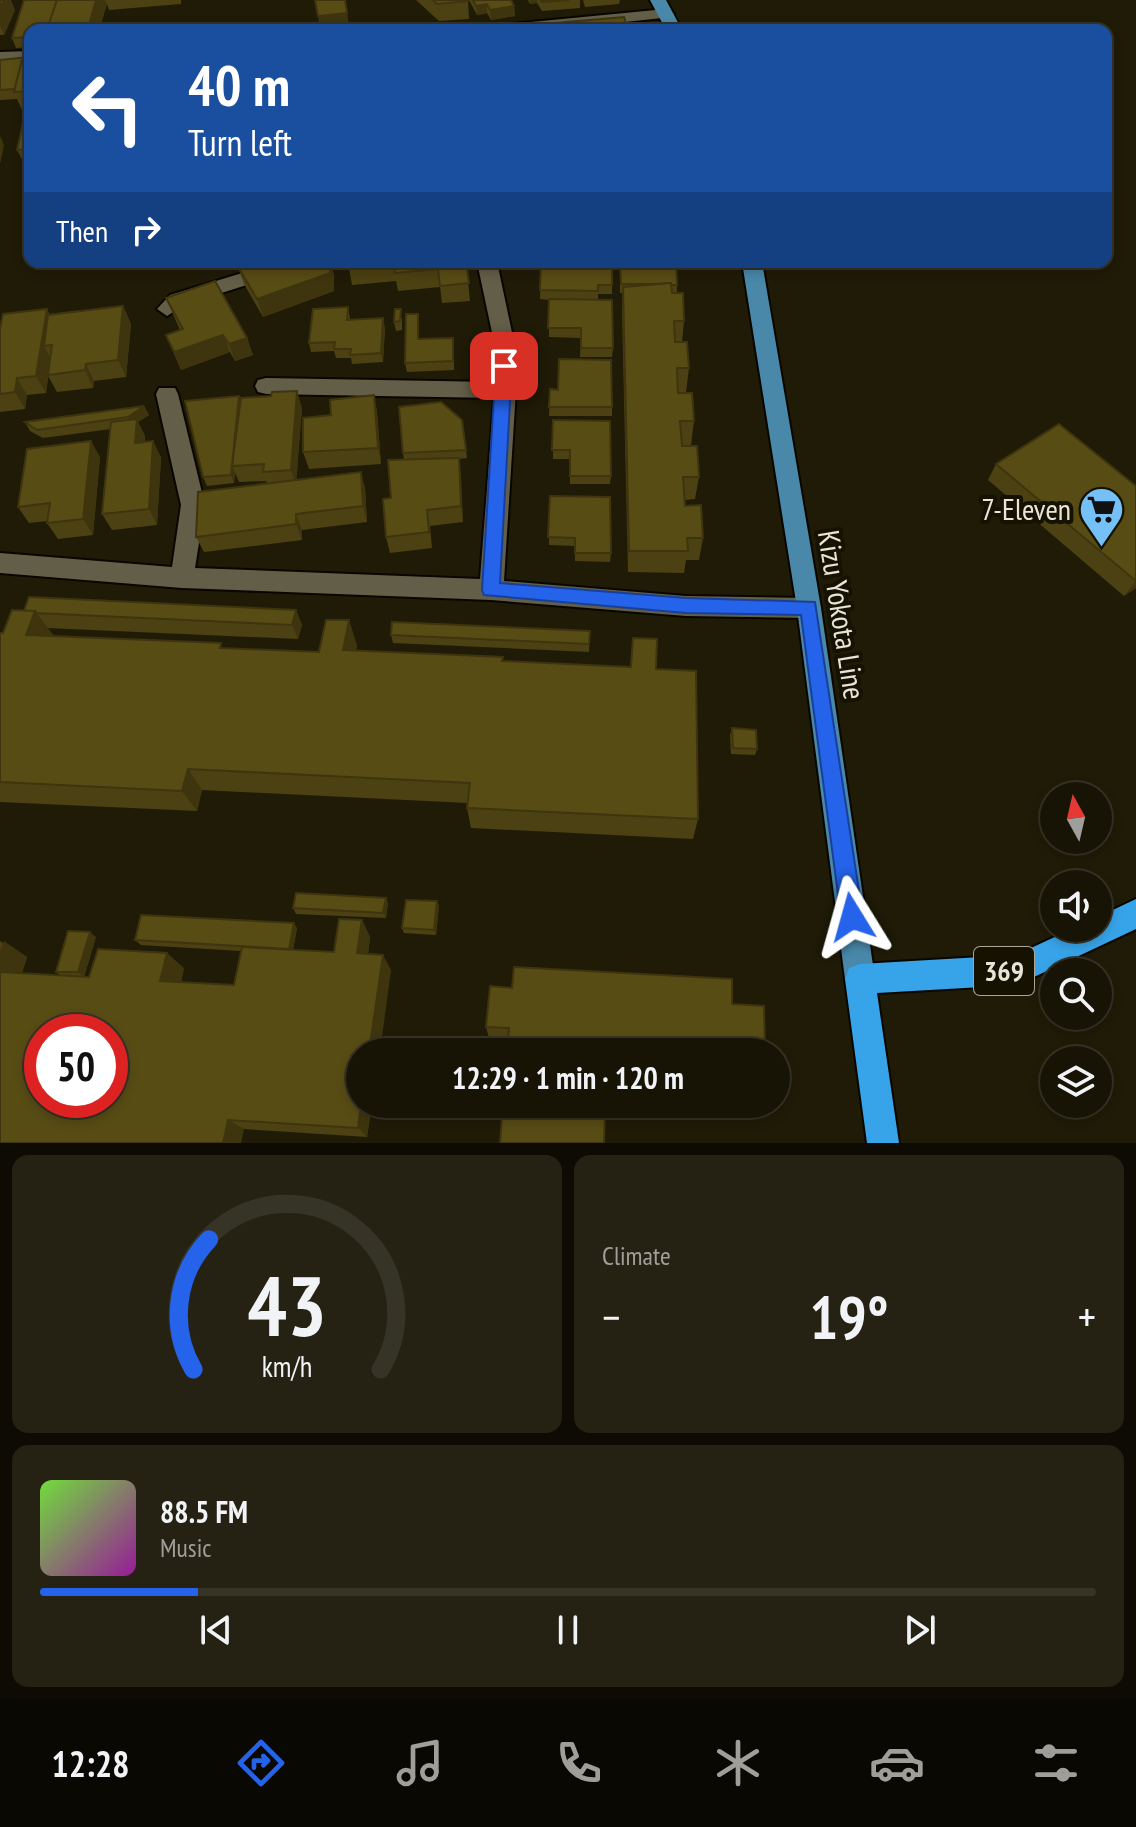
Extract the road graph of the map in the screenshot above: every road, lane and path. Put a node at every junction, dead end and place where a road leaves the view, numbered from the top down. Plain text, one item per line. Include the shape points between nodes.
1 (662, 7) edge
2 (542, 24) edge
3 (24, 56) edge
4 (0, 57) edge
5 (281, 268) edge
6 (488, 268) edge
7 (753, 268) edge
8 (167, 309) edge
9 (266, 386) dead end
10 (505, 390) junction
11 (167, 394) dead end
12 (0, 563) edge
13 (182, 578) junction
14 (491, 590) junction
15 (809, 608) junction
16 (1136, 914) edge
17 (860, 979) junction
18 (883, 1143) edge

1 - 2 street
3 - 4 street
5 - 8 street via 177,300
6 - 10 street via 504,342
7 - 15 main road, Kizu Yokota Line
9 - 10 street
10 - 14 street
11 - 13 street via 193,505
12 - 13 street
13 - 14 street
14 - 15 street via 686,606
15 - 17 main road, Kizu Yokota Line
16 - 17 highway, 369 via 1017,970
17 - 18 highway

